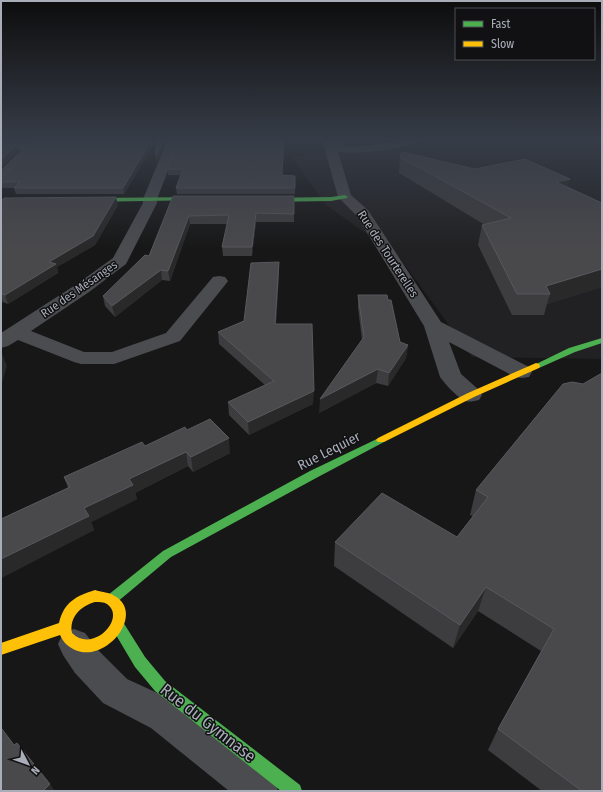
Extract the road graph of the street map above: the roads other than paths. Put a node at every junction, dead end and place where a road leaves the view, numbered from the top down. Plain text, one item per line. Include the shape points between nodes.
1 (159, 176) edge
2 (339, 176) edge
3 (345, 197) junction
4 (150, 199) junction
5 (212, 199) edge
6 (79, 200) edge
7 (257, 200) edge
8 (220, 281) dead end
9 (434, 326) junction
10 (9, 337) edge
11 (602, 340) edge
12 (522, 372) junction
13 (471, 394) junction
14 (112, 599) junction
15 (118, 626) junction
16 (69, 636) junction
17 (1, 649) edge
18 (259, 791) edge
19 (294, 791) edge

1 - 4 street, Rue des Mésanges
2 - 3 street
3 - 7 street
3 - 9 street, Rue des Tourterelles via 363,213
4 - 5 street
4 - 6 street
4 - 10 street, Rue des Mésanges via 120,261
8 - 10 street via 173,337 114,358 81,358
9 - 12 street
9 - 13 street, Rue des Tourterelles via 451,377
11 - 12 street, Rue Lequier
12 - 13 street, Rue Lequier
13 - 14 street, Rue Lequier via 314,474 167,554
14 - 15 street via 120,611
14 - 16 street via 95,596 70,610 65,619
15 - 16 street via 98,644 82,647
15 - 19 street, Rue du Gymnase via 140,662 160,686
16 - 17 street
16 - 18 street, Rue du Gymnase via 87,662 115,691 164,715

